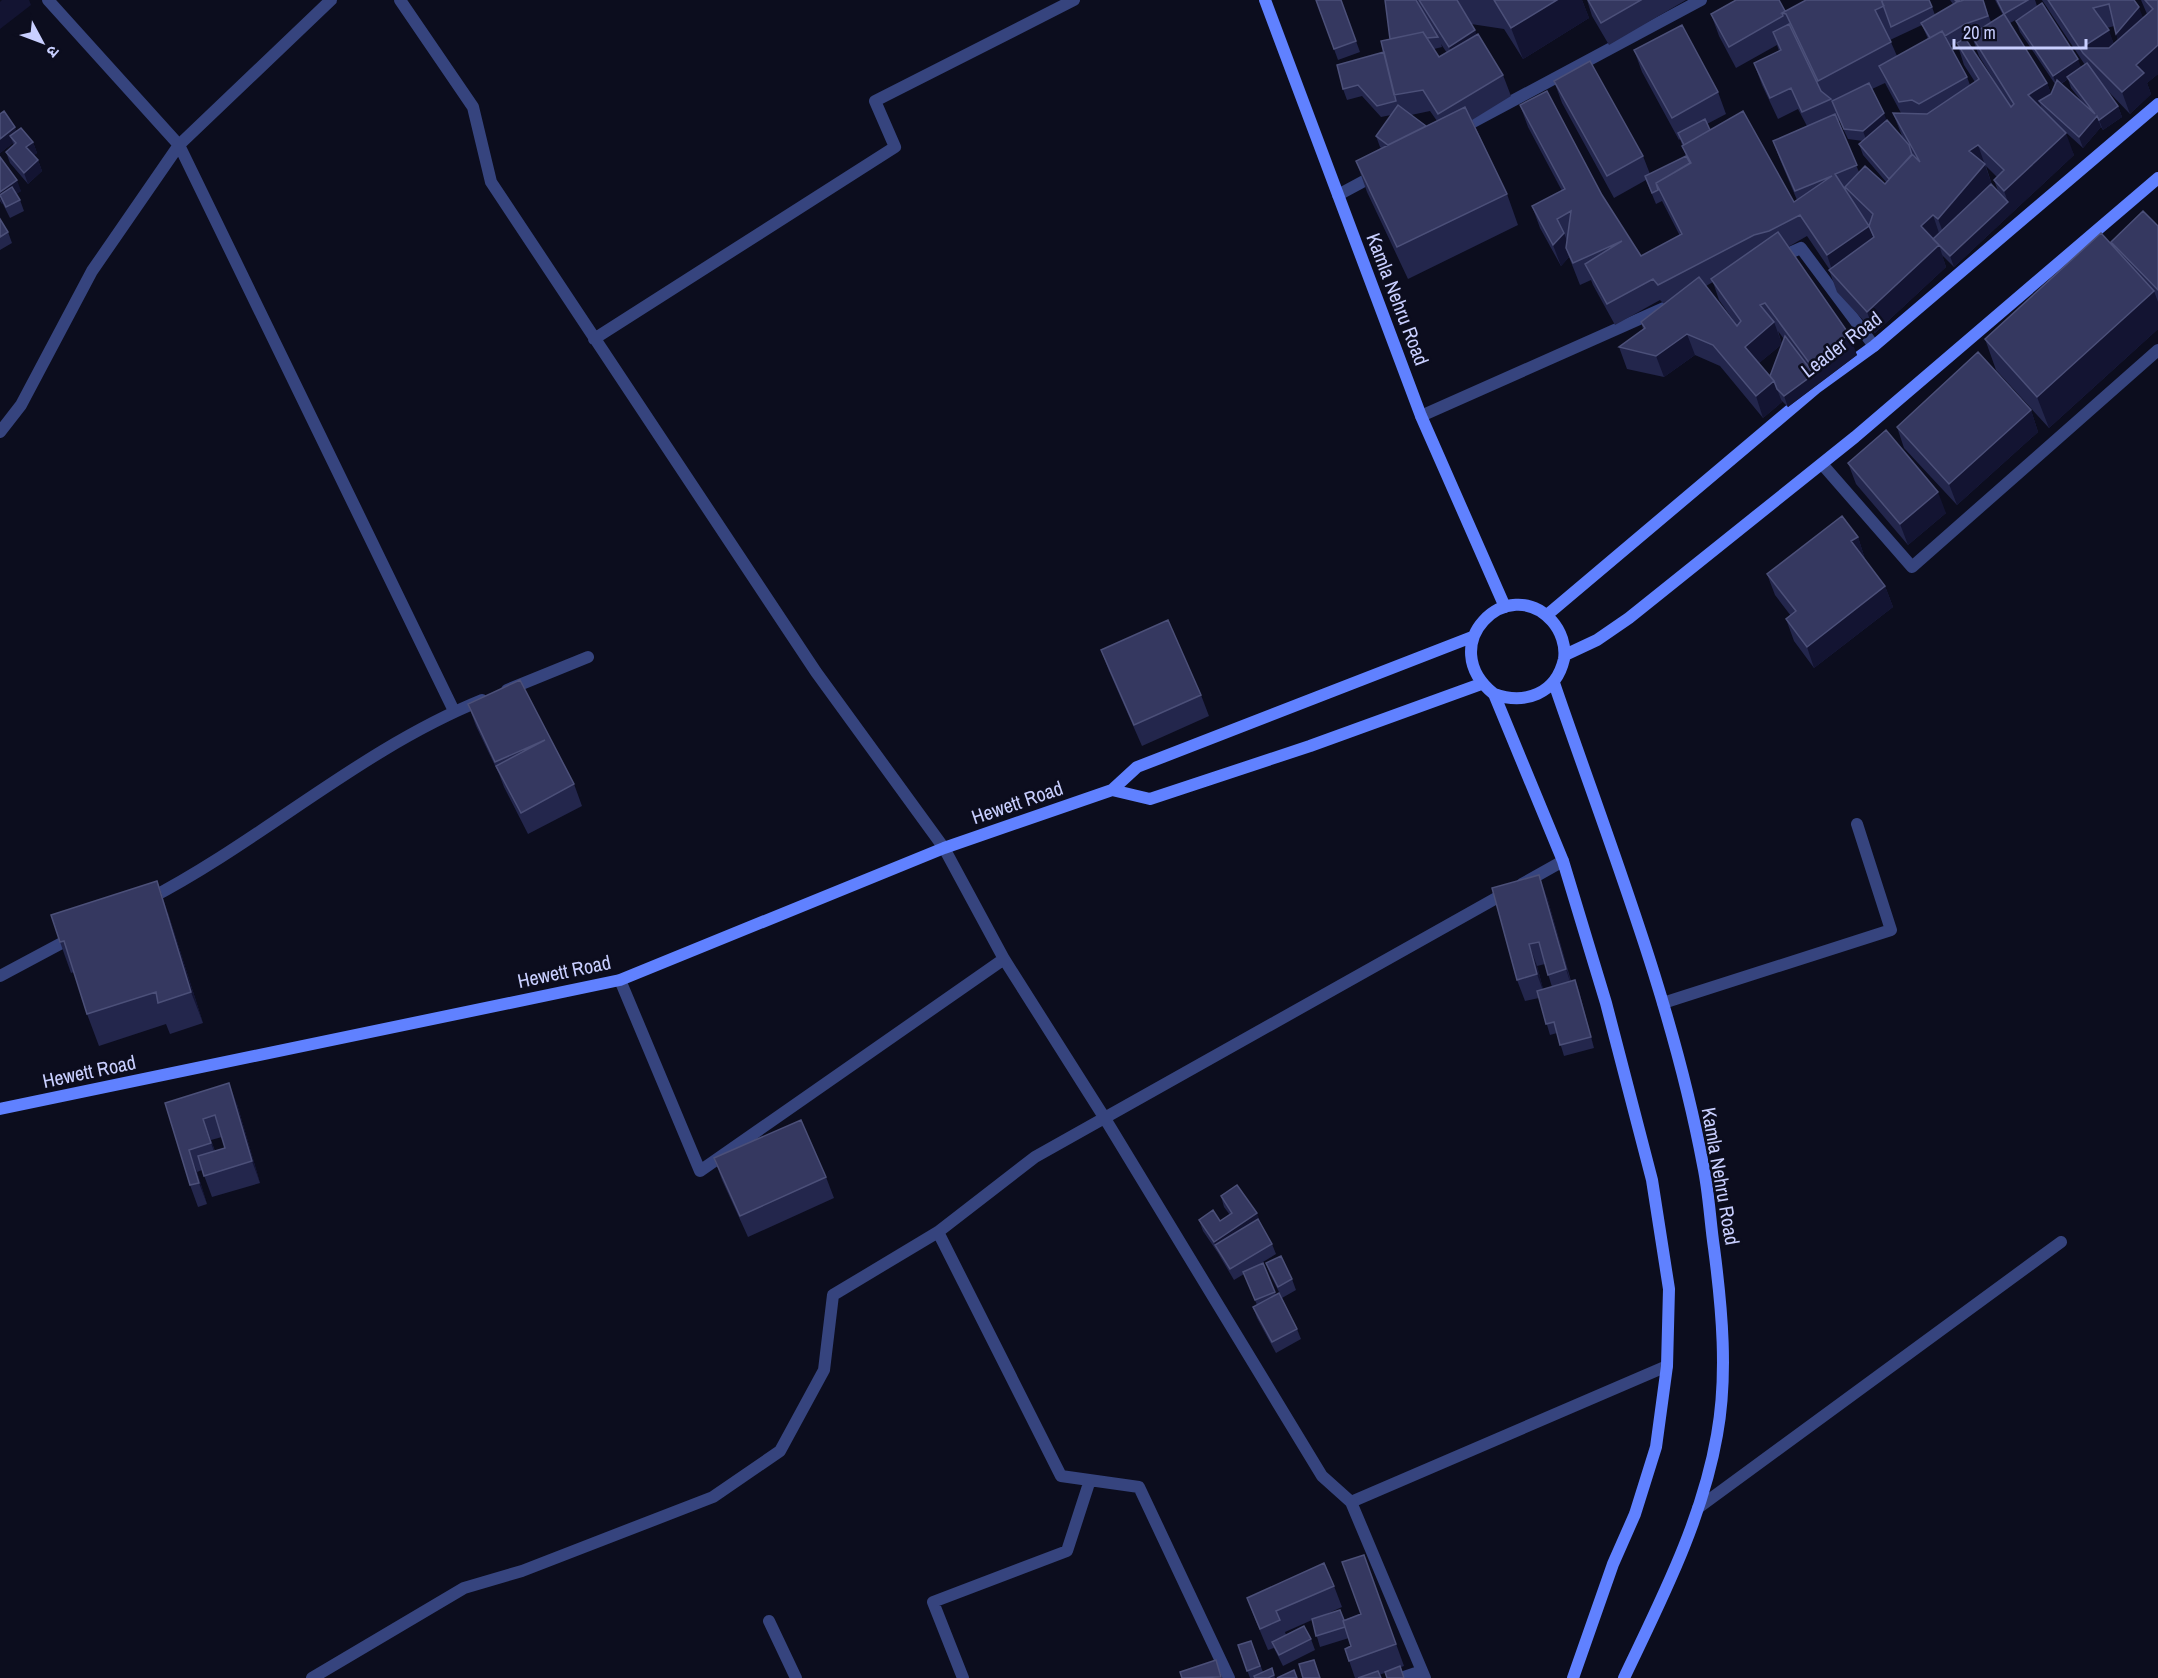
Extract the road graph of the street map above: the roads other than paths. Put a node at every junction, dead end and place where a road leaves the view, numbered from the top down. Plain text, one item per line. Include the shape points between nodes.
1 (48, 0) edge
2 (332, 0) edge
3 (400, 0) edge
4 (1074, 0) edge
5 (1265, 0) edge
6 (1701, 0) edge
7 (2158, 104) edge
8 (1442, 139) edge
9 (179, 145) junction
10 (1390, 167) edge
11 (2158, 178) edge
12 (1338, 195) junction
13 (1768, 262) edge
14 (1682, 301) edge
15 (594, 339) junction
16 (1874, 346) junction
17 (2158, 350) edge
18 (1421, 416) junction
19 (0, 432) edge
20 (1822, 464) junction
21 (1505, 607) junction
22 (1547, 615) junction
23 (1472, 637) junction
24 (1565, 655) junction
25 (588, 657) dead end
26 (1554, 683) junction
27 (1481, 684) junction
28 (1494, 694) junction
29 (454, 711) junction
30 (1112, 790) junction
31 (1857, 824) dead end
32 (944, 848) junction
33 (1563, 861) junction
34 (131, 908) edge
35 (89, 929) edge
36 (1004, 959) junction
37 (0, 976) edge
38 (620, 980) junction
39 (1663, 1003) junction
40 (0, 1109) edge
41 (1104, 1117) junction
42 (938, 1232) junction
43 (2061, 1242) dead end
44 (1667, 1366) junction
45 (1090, 1480) junction
46 (1351, 1502) junction
47 (1698, 1508) junction
48 (769, 1621) dead end
49 (1424, 1675) edge
50 (312, 1678) edge
51 (796, 1678) edge
52 (963, 1678) edge
53 (1229, 1678) edge
54 (1401, 1678) edge
55 (1573, 1678) edge
56 (1624, 1678) edge

1 - 9 street
2 - 9 street
3 - 15 street via 473,107 491,182
4 - 15 street via 875,101 896,147
5 - 12 main road, Kamla Nehru Road
6 - 8 street
7 - 16 main road, Leader Road
9 - 19 street via 92,271 21,405
9 - 29 street
10 - 12 street
11 - 20 main road
12 - 18 main road, Kamla Nehru Road
13 - 16 street via 1801,248
14 - 18 street
15 - 32 street via 816,672
16 - 22 main road, Leader Road via 1816,388
17 - 20 street via 1912,567
18 - 21 main road, Kamla Nehru Road
20 - 24 main road via 1629,618 1597,640
21 - 22 main road via 1520,605
21 - 23 main road via 1481,623
22 - 24 main road via 1557,627
23 - 27 main road via 1473,670
23 - 30 main road, Hewett Road via 1137,767
24 - 26 main road
25 - 29 street
26 - 28 main road via 1526,699 1509,700
26 - 39 main road, Kamla Nehru Road
27 - 28 main road
27 - 30 main road via 1150,798
28 - 33 main road
29 - 34 street via 359,764 183,882
30 - 32 main road, Hewett Road
31 - 39 street via 1891,930
32 - 36 street
32 - 38 main road, Hewett Road
33 - 41 street
33 - 44 main road via 1606,1003 1652,1180 1670,1289
35 - 37 street
36 - 38 street via 700,1171
36 - 41 street
38 - 40 main road, Hewett Road
39 - 47 main road, Kamla Nehru Road via 1704,1166 1719,1285 1723,1365 1718,1435
41 - 42 street via 1035,1157
41 - 46 street via 1322,1476
42 - 45 street via 1061,1476
42 - 50 street via 833,1295 824,1370 780,1451 713,1497 522,1571 464,1588
43 - 47 street
44 - 46 street
44 - 55 main road via 1653,1458
45 - 52 street via 1067,1551 933,1602
45 - 53 street via 1140,1487
46 - 49 street
47 - 56 main road, Kamla Nehru Road via 1675,1570
48 - 51 street
49 - 54 street

